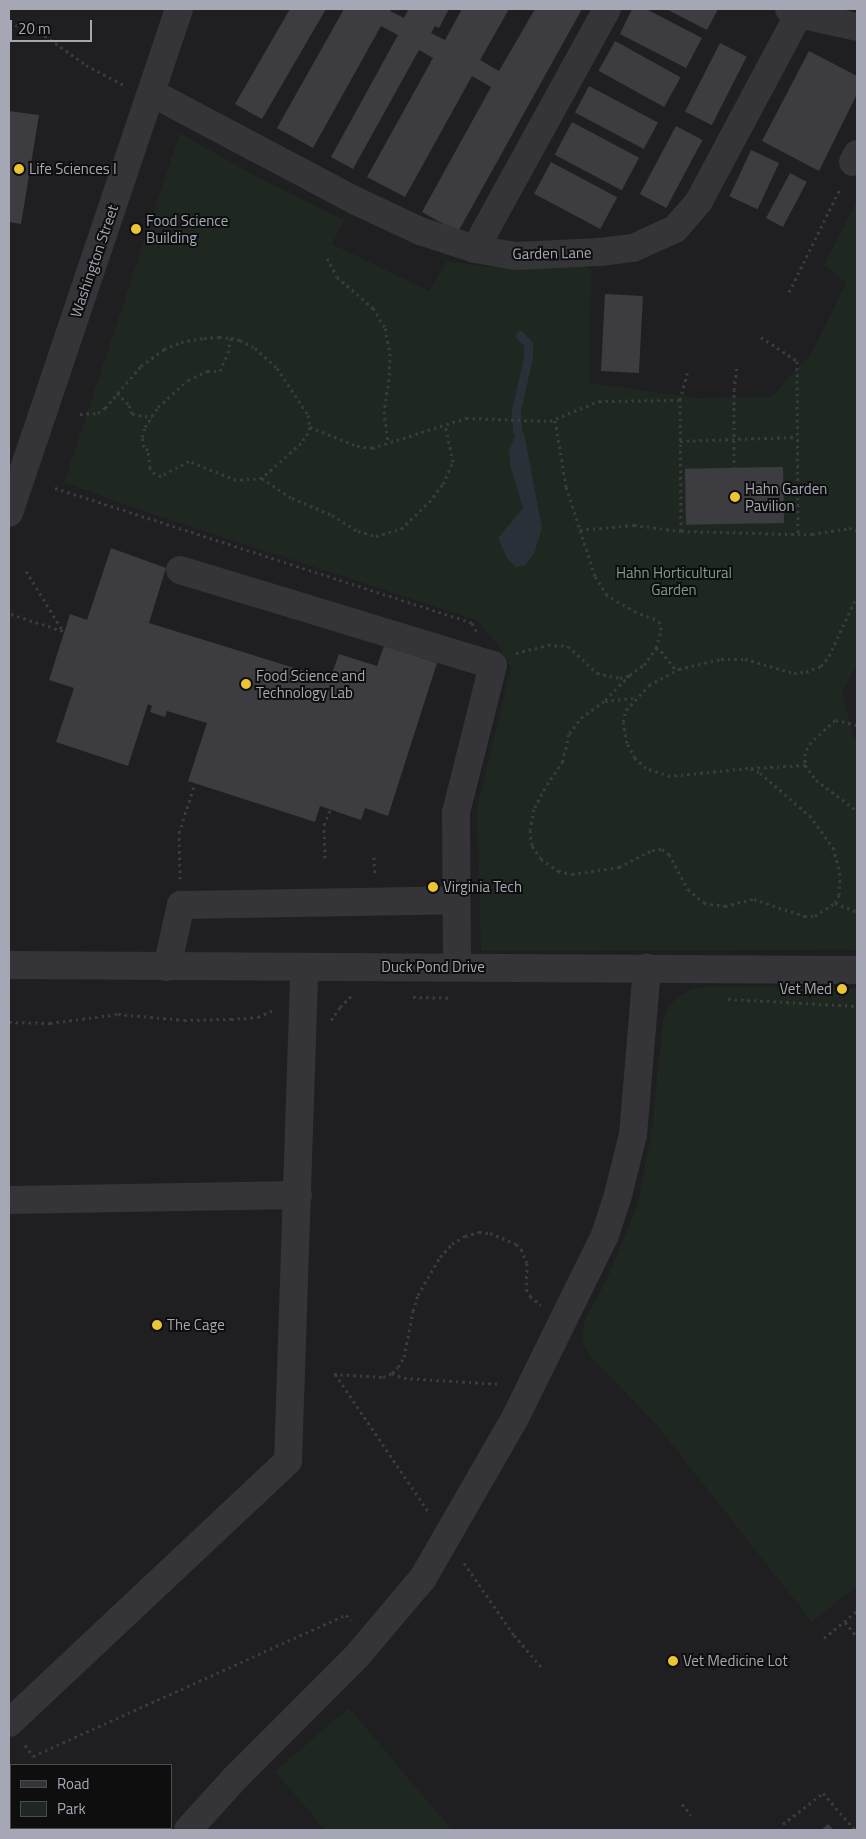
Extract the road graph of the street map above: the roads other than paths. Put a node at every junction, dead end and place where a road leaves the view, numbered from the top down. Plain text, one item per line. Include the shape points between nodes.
1 (179, 9) edge
2 (607, 9) edge
3 (794, 11) edge
4 (857, 27) edge
5 (152, 93) junction
6 (475, 249) junction
7 (9, 513) edge
8 (180, 570) dead end
9 (456, 900) junction
10 (9, 965) edge
11 (167, 967) junction
12 (304, 967) junction
13 (457, 967) junction
14 (647, 968) junction
15 (857, 970) edge
16 (298, 1195) junction
17 (9, 1200) edge
18 (9, 1723) edge
19 (188, 1830) edge

1 - 5 street, Washington Street
2 - 6 street
3 - 4 street
3 - 6 street, Garden Lane via 699,201 675,229 633,248 600,252 515,256
5 - 6 street, Garden Lane via 420,232
5 - 7 street, Washington Street
8 - 9 street via 492,665 456,812
9 - 11 street via 182,905
9 - 13 street
10 - 11 street, Duck Pond Drive
11 - 12 street, Duck Pond Drive
12 - 13 street, Duck Pond Drive
12 - 16 street
13 - 14 street, Duck Pond Drive
14 - 15 street, Duck Pond Drive
14 - 19 street via 633,1135 617,1199 605,1235 531,1386 422,1578 371,1639
16 - 17 street
16 - 18 street via 288,1460

